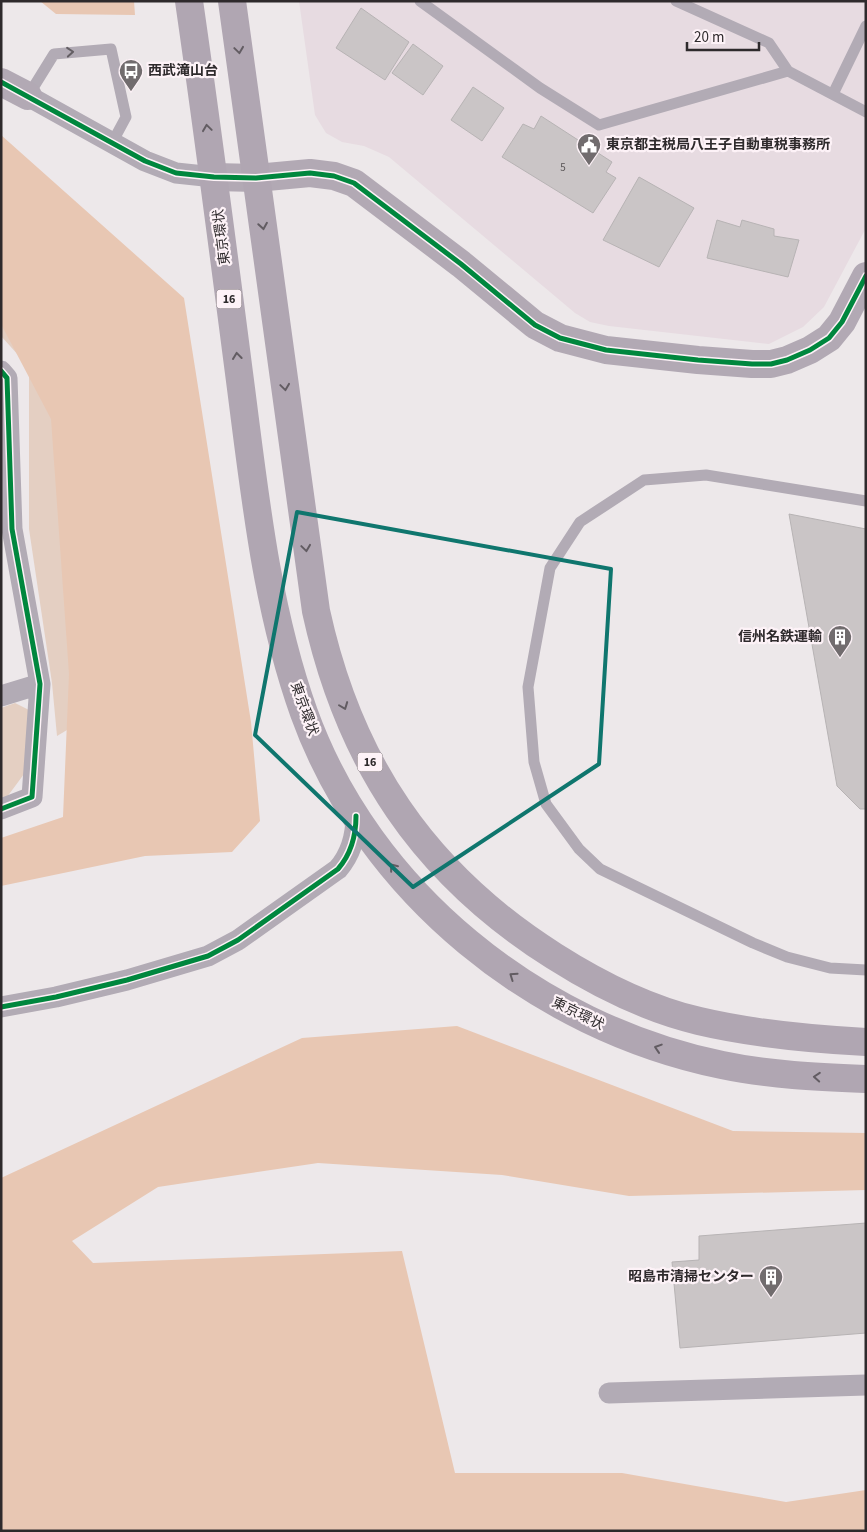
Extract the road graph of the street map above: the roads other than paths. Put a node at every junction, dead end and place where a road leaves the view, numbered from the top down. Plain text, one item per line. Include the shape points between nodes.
1 (189, 1) edge
2 (232, 1) edge
3 (420, 1) edge
4 (676, 1) edge
5 (866, 26) edge
6 (788, 71) junction
7 (1, 82) edge
8 (833, 94) junction
9 (28, 96) junction
10 (866, 112) edge
11 (112, 142) junction
12 (214, 177) junction
13 (256, 178) junction
14 (866, 276) edge
15 (3, 376) edge
16 (866, 501) edge
17 (7, 531) edge
18 (40, 684) junction
19 (1, 696) edge
20 (1, 809) edge
21 (356, 816) junction
22 (866, 970) edge
23 (1, 1007) edge
24 (866, 1042) edge
25 (866, 1079) edge
26 (866, 1385) edge
27 (609, 1393) dead end

12 -> 1 highway, 東京環状 / 16
2 -> 13 highway, 16
3 - 6 lane via 540,88 599,126
4 - 6 lane via 769,44
5 - 8 lane
6 - 8 lane
7 - 9 street
8 - 10 lane
9 - 11 street
9 -> 11 lane via 54,54 111,49 126,117
11 - 12 street via 145,161 176,173
12 - 13 street
21 -> 12 highway, 東京環状 / 16 via 327,765 305,716 270,589 252,480
13 - 14 street via 310,173 354,183 535,325 560,338 606,350 752,364 787,360 829,338 846,316
13 -> 24 highway, 16 via 311,586 321,636 354,732 408,825 450,873 491,911 537,946 608,986 698,1021 789,1036
15 - 17 street
16 - 22 lane via 706,475 644,480 580,522 550,568 528,687 534,762 546,804 579,849 600,870 787,957 830,968
17 - 18 street
18 - 19 street
18 - 20 street via 32,797
21 - 23 street via 354,842 338,869 219,951 127,980 38,1002
25 -> 21 highway, 東京環状 / 16 via 802,1076 723,1066 634,1040 546,998 462,938 421,900
26 - 27 street

